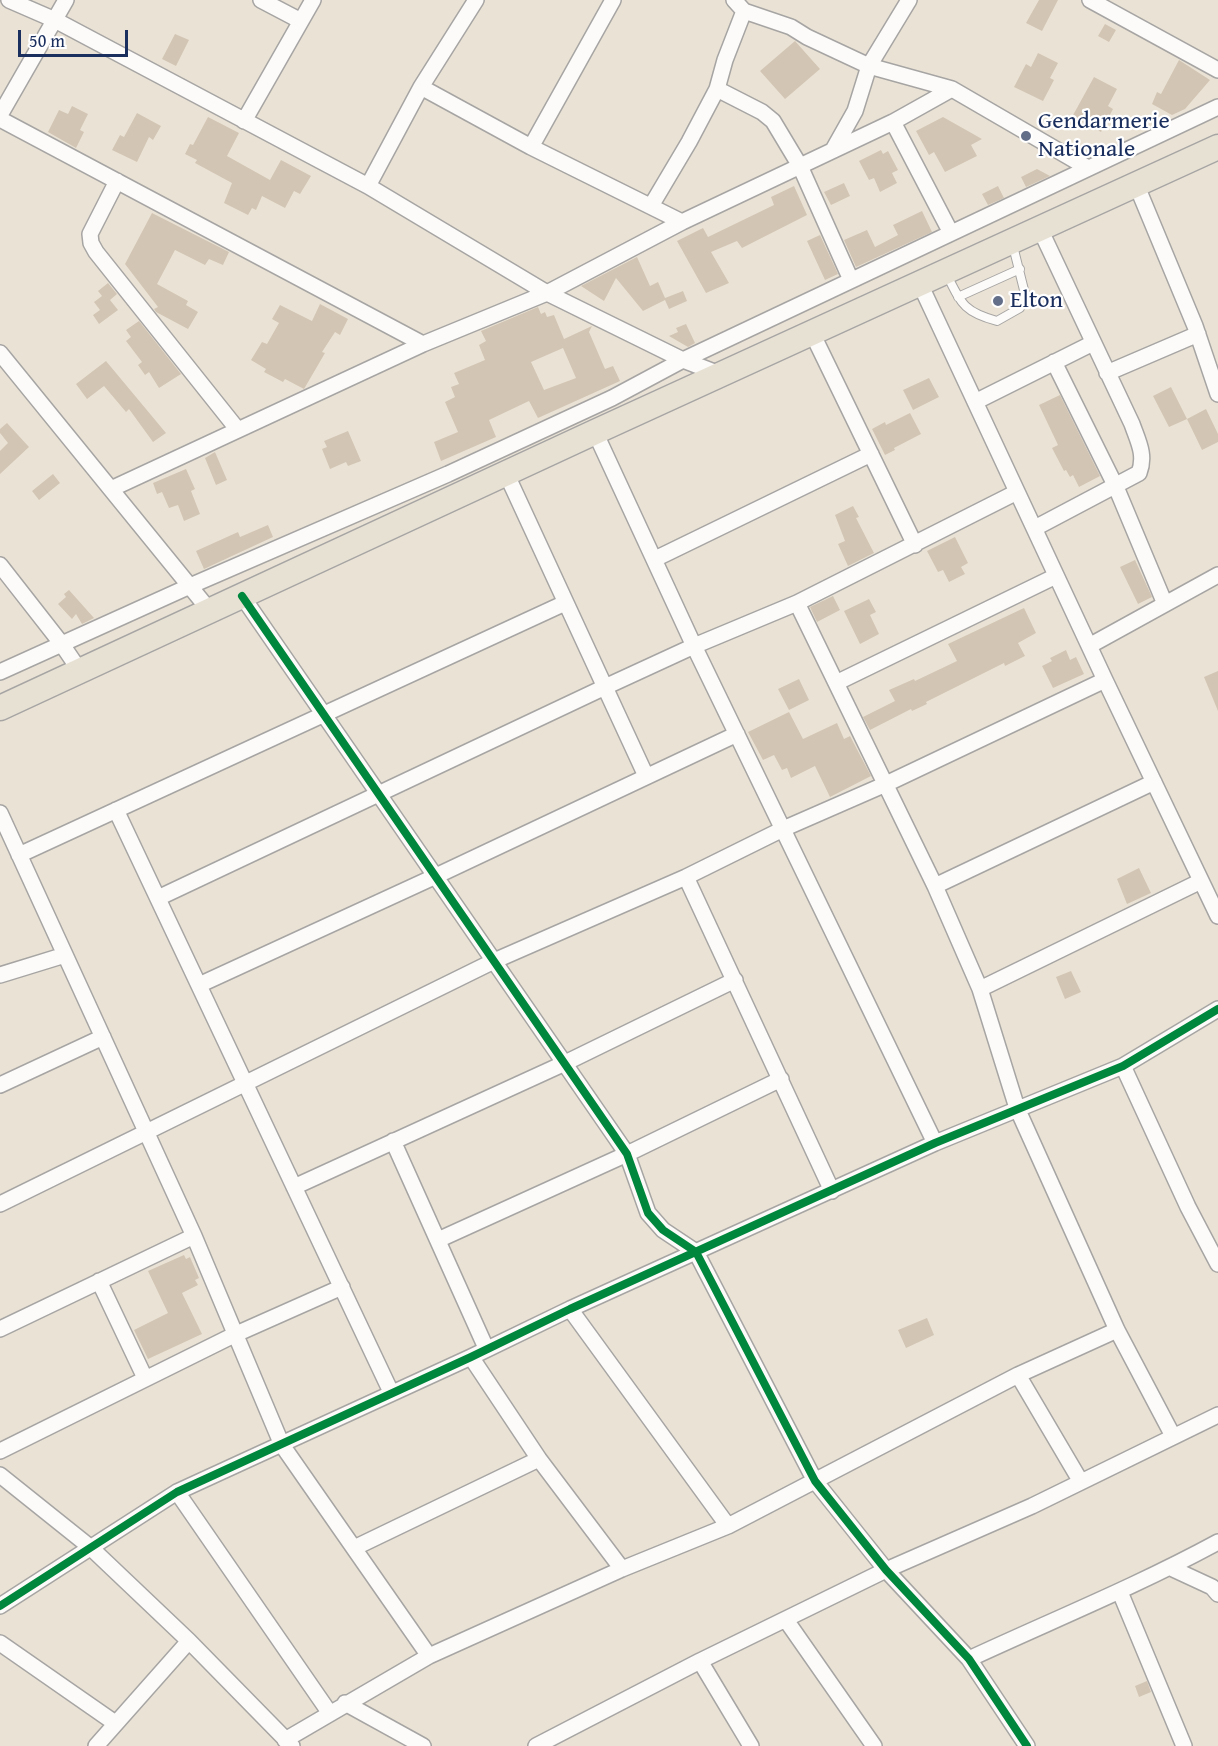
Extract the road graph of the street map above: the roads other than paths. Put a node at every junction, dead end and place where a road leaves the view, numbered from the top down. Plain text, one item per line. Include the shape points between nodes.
1 (9, 0) edge
2 (66, 0) edge
3 (261, 0) edge
4 (313, 0) edge
5 (476, 0) edge
6 (613, 0) edge
7 (909, 0) edge
8 (1090, 0) edge
9 (739, 6) edge
10 (55, 20) junction
11 (301, 21) junction
12 (869, 66) junction
13 (1218, 70) edge
14 (421, 87) junction
15 (717, 89) junction
16 (952, 89) junction
17 (1218, 107) edge
18 (0, 117) edge
19 (244, 121) junction
20 (893, 122) junction
21 (531, 147) junction
22 (1218, 147) edge
23 (833, 150) junction
24 (800, 166) junction
25 (1088, 168) junction
26 (117, 182) junction
27 (1136, 184) junction
28 (368, 186) junction
29 (651, 206) junction
30 (682, 222) junction
31 (1040, 229) junction
32 (951, 233) junction
33 (1012, 242) junction
34 (1020, 269) junction
35 (946, 272) junction
36 (851, 280) junction
37 (920, 284) junction
38 (547, 293) junction
39 (958, 297) junction
40 (812, 333) junction
41 (1198, 334) junction
42 (1093, 343) junction
43 (423, 344) junction
44 (0, 352) edge
45 (1212, 357) edge
46 (683, 360) junction
47 (1054, 362) junction
48 (1107, 373) junction
49 (722, 375) junction
50 (1218, 394) edge
51 (975, 402) junction
52 (238, 430) junction
53 (596, 432) junction
54 (872, 454) junction
55 (506, 473) junction
56 (1116, 487) junction
57 (111, 489) junction
58 (1017, 492) junction
59 (1035, 528) junction
60 (915, 545) junction
61 (655, 559) junction
62 (0, 565) edge
63 (1218, 575) edge
64 (1056, 576) junction
65 (190, 586) junction
66 (242, 596) junction
67 (565, 603) junction
68 (796, 603) junction
69 (1165, 604) junction
70 (210, 611) junction
71 (61, 643) junction
72 (694, 646) junction
73 (1089, 646) junction
74 (80, 671) junction
75 (0, 672) edge
76 (1105, 680) junction
77 (836, 683) junction
78 (605, 687) junction
79 (0, 708) edge
80 (324, 715) junction
81 (737, 734) junction
82 (646, 776) junction
83 (1154, 782) junction
84 (885, 784) junction
85 (379, 795) junction
86 (116, 810) junction
87 (0, 813) edge
88 (783, 829) junction
89 (19, 855) junction
90 (436, 876) junction
91 (686, 877) junction
92 (1201, 881) junction
93 (935, 886) junction
94 (158, 898) junction
95 (1218, 916) edge
96 (65, 955) junction
97 (494, 961) junction
98 (0, 975) edge
99 (735, 981) junction
100 (199, 985) junction
101 (980, 989) junction
102 (1218, 1009) edge
103 (103, 1036) junction
104 (565, 1063) junction
105 (1123, 1066) junction
106 (781, 1079) junction
107 (246, 1084) junction
108 (0, 1085) edge
109 (1017, 1108) junction
110 (147, 1132) junction
111 (393, 1141) junction
112 (935, 1143) junction
113 (627, 1154) junction
114 (294, 1187) junction
115 (832, 1191) junction
116 (0, 1204) edge
117 (194, 1236) junction
118 (438, 1240) junction
119 (696, 1252) junction
120 (1218, 1264) edge
121 (99, 1281) junction
122 (342, 1287) junction
123 (570, 1309) junction
124 (0, 1329) edge
125 (1117, 1330) junction
126 (234, 1335) junction
127 (486, 1348) junction
128 (471, 1357) junction
129 (1018, 1375) junction
130 (144, 1378) junction
131 (391, 1392) junction
132 (1218, 1415) edge
133 (1173, 1436) junction
134 (282, 1444) junction
135 (0, 1451) edge
136 (539, 1459) junction
137 (0, 1475) edge
138 (815, 1481) junction
139 (1081, 1482) junction
140 (177, 1492) junction
141 (728, 1526) junction
142 (1218, 1542) edge
143 (90, 1547) junction
144 (354, 1548) junction
145 (1171, 1568) junction
146 (621, 1569) junction
147 (886, 1570) junction
148 (1120, 1592) junction
149 (1218, 1594) edge
150 (0, 1606) edge
151 (786, 1620) junction
152 (189, 1641) junction
153 (0, 1643) edge
154 (429, 1656) junction
155 (969, 1659) junction
156 (700, 1661) junction
157 (345, 1703) junction
158 (329, 1712) junction
159 (115, 1723) junction
160 (288, 1743) edge
161 (96, 1746) edge
162 (422, 1746) edge
163 (536, 1746) edge
164 (751, 1746) edge
165 (874, 1746) edge
166 (1027, 1746) edge
167 (1184, 1746) edge

1 - 10 street
2 - 10 street
3 - 11 street
4 - 11 street
5 - 14 street
6 - 21 street
7 - 12 street
8 - 13 street
9 - 12 street
9 - 15 street
10 - 18 street
10 - 19 street
11 - 19 street
12 - 16 street
12 - 23 street via 855,111
14 - 21 street
14 - 28 street
15 - 24 street via 773,121
15 - 29 street
16 - 20 street
16 - 25 street
17 - 25 street
18 - 26 street
19 - 28 street
20 - 23 street
20 - 32 street
21 - 29 street
22 - 27 highway
23 - 24 street
24 - 30 street
24 - 36 street
25 - 32 street
26 - 43 street
26 - 52 street via 90,234 91,243
27 - 31 highway
27 - 41 street
28 - 38 street
29 - 30 street
30 - 38 street
31 - 33 highway
31 - 42 street
32 - 36 street
33 - 34 lane
33 - 35 highway
34 - 39 lane
34 - 39 lane via 1024,294 1020,308 997,321 977,316
35 - 37 highway
35 - 39 lane
36 - 46 street
37 - 40 highway
37 - 51 street
38 - 43 street
38 - 46 street
40 - 49 highway
40 - 54 street
41 - 45 street
41 - 48 street
42 - 47 street
42 - 48 street
43 - 52 street
44 - 57 street
45 - 50 street
46 - 49 street
46 - 65 street via 612,398 448,474
47 - 51 street
47 - 56 street
48 - 56 street via 1132,424 1143,463 1139,473
49 - 53 highway
51 - 58 street
52 - 57 street
53 - 55 highway
53 - 61 street
54 - 60 street
54 - 61 street
55 - 66 highway
55 - 67 street
56 - 59 street
56 - 69 street
57 - 65 street
58 - 59 street
58 - 60 street
59 - 64 street
60 - 68 street
61 - 72 street
62 - 71 street
63 - 69 street
64 - 73 street
64 - 77 street
65 - 70 street
65 - 71 street
66 - 70 highway
66 - 80 street
67 - 78 street
67 - 80 street
68 - 72 street
68 - 77 street
69 - 73 street
70 - 74 highway
71 - 74 street
71 - 75 street
72 - 78 street
72 - 81 street
73 - 76 street
74 - 79 highway
76 - 83 street
76 - 84 street
77 - 84 street
78 - 82 street
78 - 85 street
80 - 85 street
80 - 86 street
81 - 82 street
81 - 88 street
82 - 90 street
83 - 92 street
83 - 93 street
84 - 88 street
84 - 93 street
85 - 90 street
85 - 94 street
86 - 89 street
86 - 94 street
87 - 89 street
88 - 91 street
88 - 112 street
89 - 96 street
90 - 97 street
90 - 100 street
91 - 97 street
91 - 99 street
92 - 95 street
92 - 101 street
93 - 101 street
94 - 100 street
96 - 98 street
96 - 103 street
97 - 104 street
97 - 107 street
99 - 104 street
99 - 106 street
100 - 107 street
101 - 109 street
102 - 105 street
103 - 108 street
103 - 110 street
104 - 111 street
104 - 113 street
105 - 109 street
105 - 120 street
106 - 113 street
106 - 115 street
107 - 110 street
107 - 114 street
109 - 112 street
109 - 125 street
110 - 116 street
110 - 117 street
111 - 114 street
111 - 118 street
112 - 115 street
113 - 118 street
113 - 119 street via 648,1213 663,1230
114 - 122 street
115 - 119 street
117 - 121 street
117 - 126 street
118 - 127 street
119 - 123 street
119 - 138 street
121 - 124 street
121 - 130 street
122 - 126 street
122 - 131 street
123 - 127 street
123 - 141 street
125 - 129 street
125 - 133 street
126 - 130 street
126 - 134 street
127 - 128 street
128 - 131 street
128 - 136 street
129 - 138 street
129 - 139 street
130 - 135 street
131 - 134 street
132 - 133 street
133 - 139 street
134 - 140 street
134 - 144 street
136 - 144 street
136 - 146 street
137 - 143 street
138 - 141 street
138 - 147 street
139 - 147 street
140 - 143 street
140 - 158 street
141 - 146 street
142 - 145 street
143 - 150 street
143 - 152 street
144 - 154 street
145 - 148 street
145 - 149 street via 1212,1587
146 - 154 street
147 - 151 street
147 - 155 street
148 - 155 street
148 - 167 street
151 - 156 street
151 - 165 street
152 - 159 street
152 - 160 street
153 - 159 street
154 - 157 street
155 - 166 street
156 - 163 street
156 - 164 street
157 - 158 street
157 - 162 street
158 - 160 street
159 - 161 street

